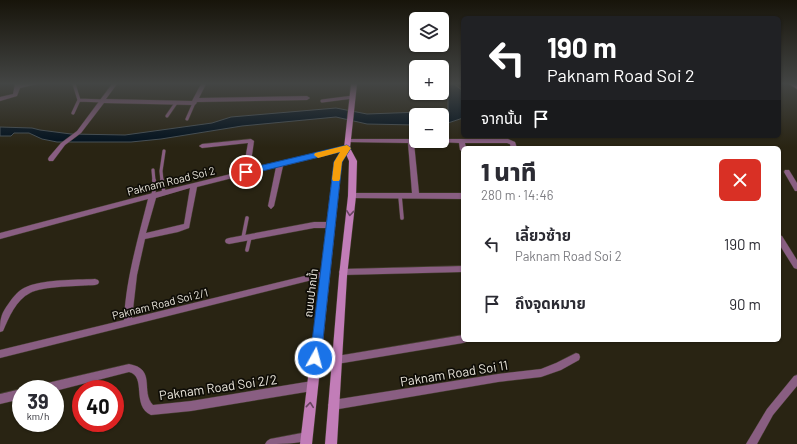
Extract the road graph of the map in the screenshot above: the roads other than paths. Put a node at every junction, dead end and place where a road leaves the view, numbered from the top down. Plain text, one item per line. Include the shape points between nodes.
1 (77, 105) edge
2 (100, 105) edge
3 (175, 105) edge
4 (194, 105) edge
5 (353, 105) edge
6 (73, 113) dead end
7 (167, 116) dead end
8 (187, 119) dead end
9 (487, 138) edge
10 (409, 141) edge
11 (449, 141) edge
12 (462, 141) junction
13 (510, 142) edge
14 (348, 144) junction
15 (202, 146) dead end
16 (463, 146) edge
17 (414, 148) edge
18 (164, 151) dead end
19 (51, 159) dead end
20 (280, 164) junction
21 (152, 170) dead end
22 (246, 172) junction
23 (787, 172) dead end
24 (194, 185) junction
25 (797, 189) edge
26 (164, 193) junction
27 (154, 195) junction
28 (352, 196) junction
29 (400, 196) junction
30 (416, 196) junction
31 (461, 196) edge
32 (271, 206) dead end
33 (247, 218) dead end
34 (402, 218) dead end
35 (330, 225) junction
36 (0, 236) edge
37 (141, 237) junction
38 (247, 238) junction
39 (229, 241) dead end
40 (781, 241) edge
41 (247, 250) dead end
42 (797, 266) edge
43 (461, 269) edge
44 (343, 272) junction
45 (325, 274) junction
46 (95, 282) dead end
47 (128, 323) junction
48 (0, 328) edge
49 (461, 339) edge
50 (0, 354) edge
51 (576, 357) dead end
52 (337, 360) junction
53 (64, 384) edge
54 (795, 384) edge
55 (312, 386) junction
56 (12, 396) edge
57 (0, 399) edge
58 (334, 405) junction
59 (306, 441) edge
60 (270, 444) edge
61 (331, 444) edge
62 (751, 444) edge

1 - 6 lane
2 - 19 street via 79,132 63,144
3 - 7 lane
4 - 8 lane
5 - 14 street, ถนนปากน้ำ
9 - 12 street
9 - 13 street
10 - 14 street, Paknam Road Soi 2
11 - 12 street
12 - 16 street
14 - 20 street, Paknam Road Soi 2
14 - 28 street, ถนนปากน้ำ via 353,161
14 - 35 street, ถนนปากน้ำ via 338,162
15 - 22 street via 250,140
17 - 30 street
18 - 26 lane via 161,171
20 - 22 street, Paknam Road Soi 2
20 - 32 street
21 - 27 lane
22 - 24 street, Paknam Road Soi 2
23 - 25 street
24 - 26 street, Paknam Road Soi 2
24 - 37 street via 186,226
26 - 27 street, Paknam Road Soi 2
27 - 36 street, Paknam Road Soi 2
27 - 37 street
28 - 29 street
28 -> 44 street, ถนนปากน้ำ
29 - 30 street
29 - 34 lane
30 - 31 street
33 - 38 lane
35 - 38 street via 314,224
35 - 45 street, ถนนปากน้ำ
37 - 47 street
38 - 39 street
38 - 41 lane
40 - 42 street
43 - 44 street
44 - 52 street, ถนนปากน้ำ
45 - 47 street, Paknam Road Soi 2/1
45 - 55 street, ถนนปากน้ำ
46 - 48 street via 26,290 12,306
47 - 50 street, Paknam Road Soi 2/1
49 - 52 street
51 - 58 street, Paknam Road Soi 11 via 541,373
52 - 58 street, ถนนปากน้ำ
53 - 55 street, Paknam Road Soi 2/2 via 134,368 143,382 146,403 151,410
54 - 62 street via 770,412
59 -> 55 street, ถนนปากน้ำ
56 - 57 street
58 - 61 street, ถนนปากน้ำ
59 - 60 street

